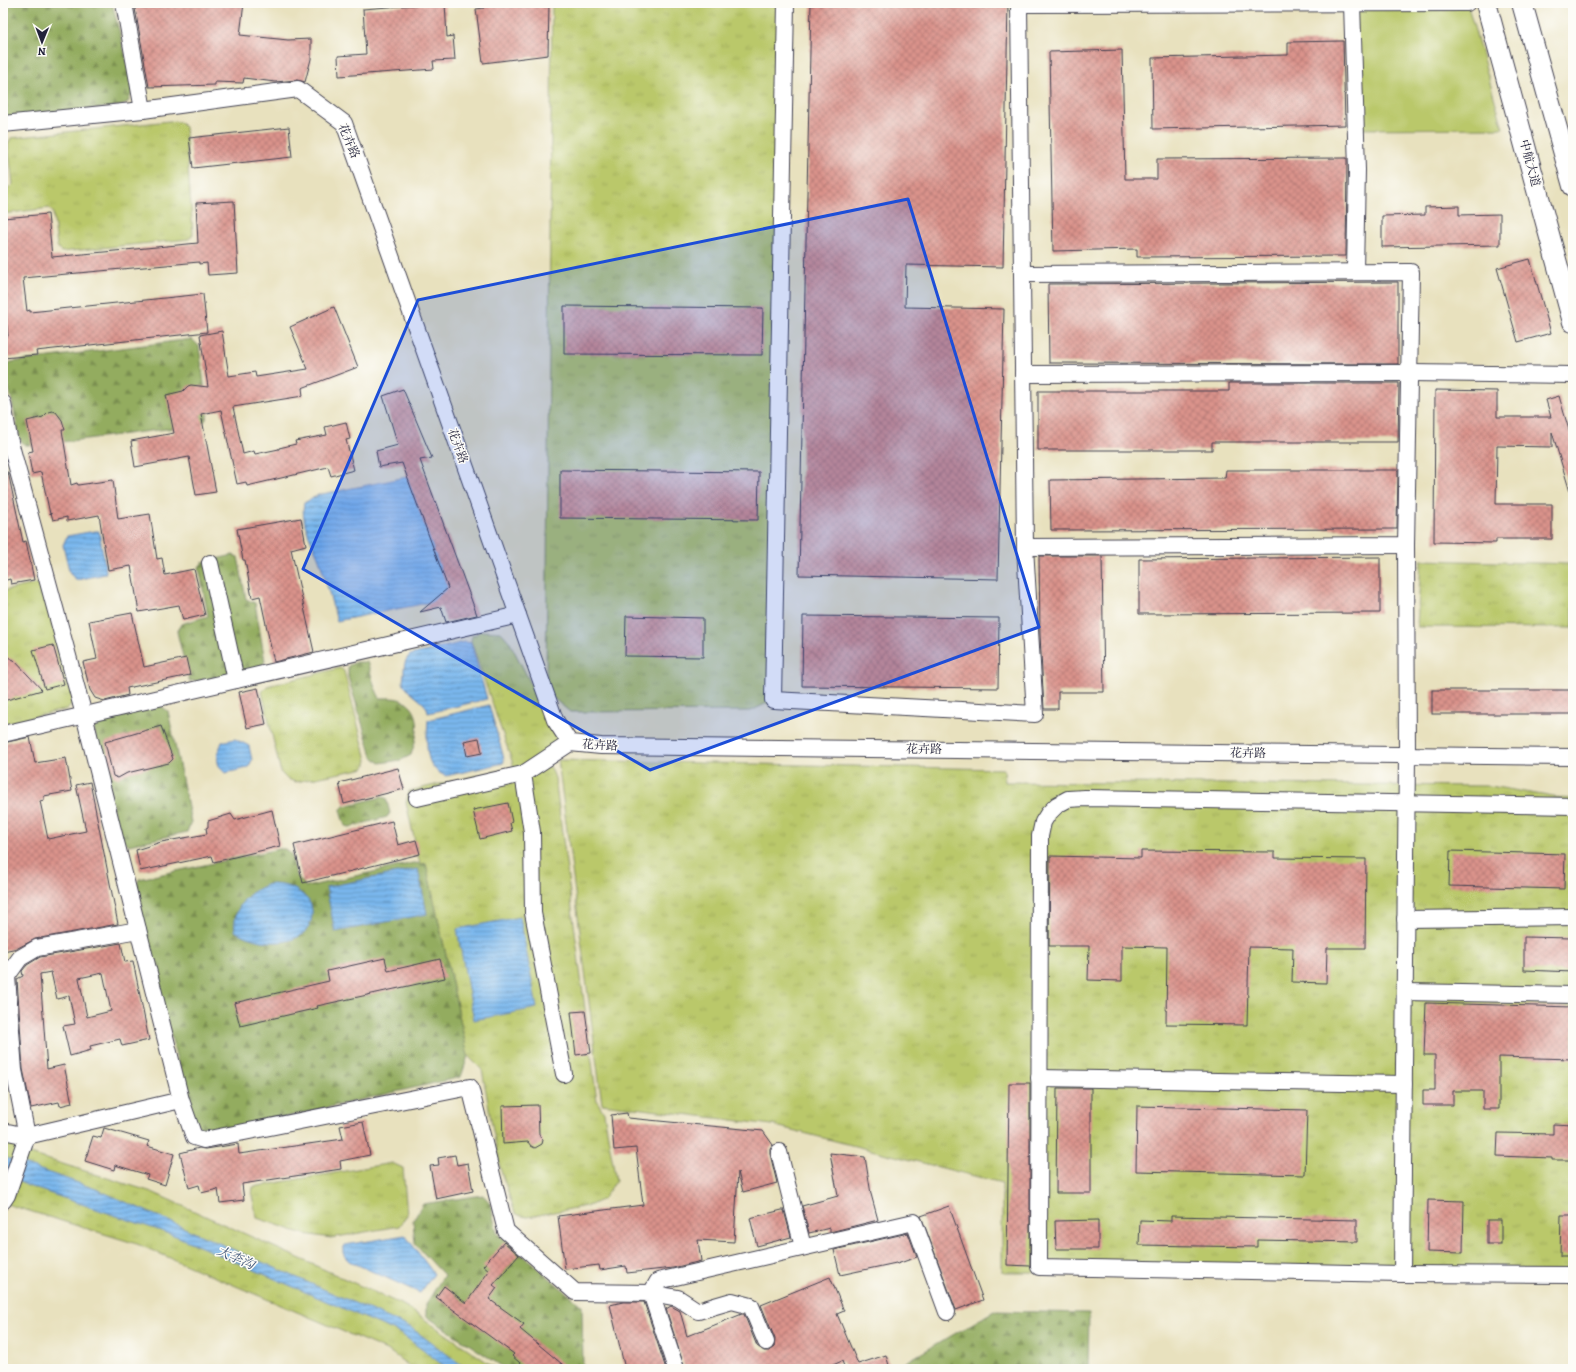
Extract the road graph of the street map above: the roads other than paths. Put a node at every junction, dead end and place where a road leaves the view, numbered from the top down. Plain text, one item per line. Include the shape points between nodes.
1 (124, 3) edge
2 (786, 3) edge
3 (1352, 3) edge
4 (1467, 3) edge
5 (1486, 3) edge
6 (1522, 3) edge
7 (1019, 4) edge
8 (143, 110) junction
9 (3, 124) edge
10 (1573, 186) edge
11 (1355, 271) junction
12 (1022, 274) junction
13 (1573, 322) edge
14 (1409, 373) junction
15 (1023, 374) junction
16 (1573, 374) edge
17 (3, 403) edge
18 (1406, 544) junction
19 (1025, 547) junction
20 (210, 563) dead end
21 (518, 615) junction
22 (236, 680) junction
23 (84, 715) junction
24 (3, 734) edge
25 (570, 743) junction
26 (1407, 755) junction
27 (1573, 757) edge
28 (523, 774) junction
29 (418, 798) dead end
30 (1407, 803) junction
31 (1573, 806) edge
32 (1573, 917) edge
33 (1405, 919) junction
34 (138, 930) junction
35 (1405, 992) junction
36 (1573, 995) edge
37 (564, 1074) dead end
38 (1039, 1078) junction
39 (1404, 1084) junction
40 (182, 1100) junction
41 (3, 1131) edge
42 (24, 1143) junction
43 (780, 1152) dead end
44 (5, 1198) edge
45 (802, 1247) junction
46 (1402, 1274) junction
47 (1573, 1275) edge
48 (651, 1293) junction
49 (947, 1312) dead end
50 (766, 1342) dead end
51 (676, 1369) edge

1 - 8 street
2 - 19 street via 773,700 1035,714
3 - 4 street
3 - 7 street
3 - 11 street via 1357,170
5 - 13 main road, 中航大道
6 - 10 main road
7 - 12 street
8 - 9 street, 花卉路
8 - 21 street, 花卉路 via 298,88 344,123
11 - 12 street
11 - 14 street via 1411,272
12 - 15 street
14 - 15 street
14 - 16 street
14 - 18 street
15 - 19 street
17 - 23 street via 9,438
18 - 19 street
18 - 26 street
20 - 22 street
21 - 22 street
21 - 25 street, 花卉路 via 555,720
22 - 23 street
23 - 24 street
23 - 34 street
25 - 26 street, 花卉路 via 601,746
25 - 28 street
26 - 27 street, 花卉路
26 - 30 street
28 - 29 street
28 - 37 street via 532,832 533,913
30 - 31 street
30 - 33 street
30 - 38 street via 1085,798 1068,799 1057,805 1043,822 1040,836
32 - 33 street
33 - 35 street
34 - 40 street
34 - 42 street via 37,948 20,958 7,976 14,1070
35 - 36 street
35 - 39 street
38 - 39 street
38 - 46 street via 1038,1268
39 - 46 street
40 - 42 street
40 - 48 street via 194,1137 204,1140 470,1087 506,1231 575,1292
41 - 42 street
42 - 44 street
43 - 45 street
45 - 48 street via 658,1281
45 - 49 street via 914,1222
46 - 47 street
48 - 50 street via 678,1298 698,1311 732,1300 751,1306
48 - 51 street

